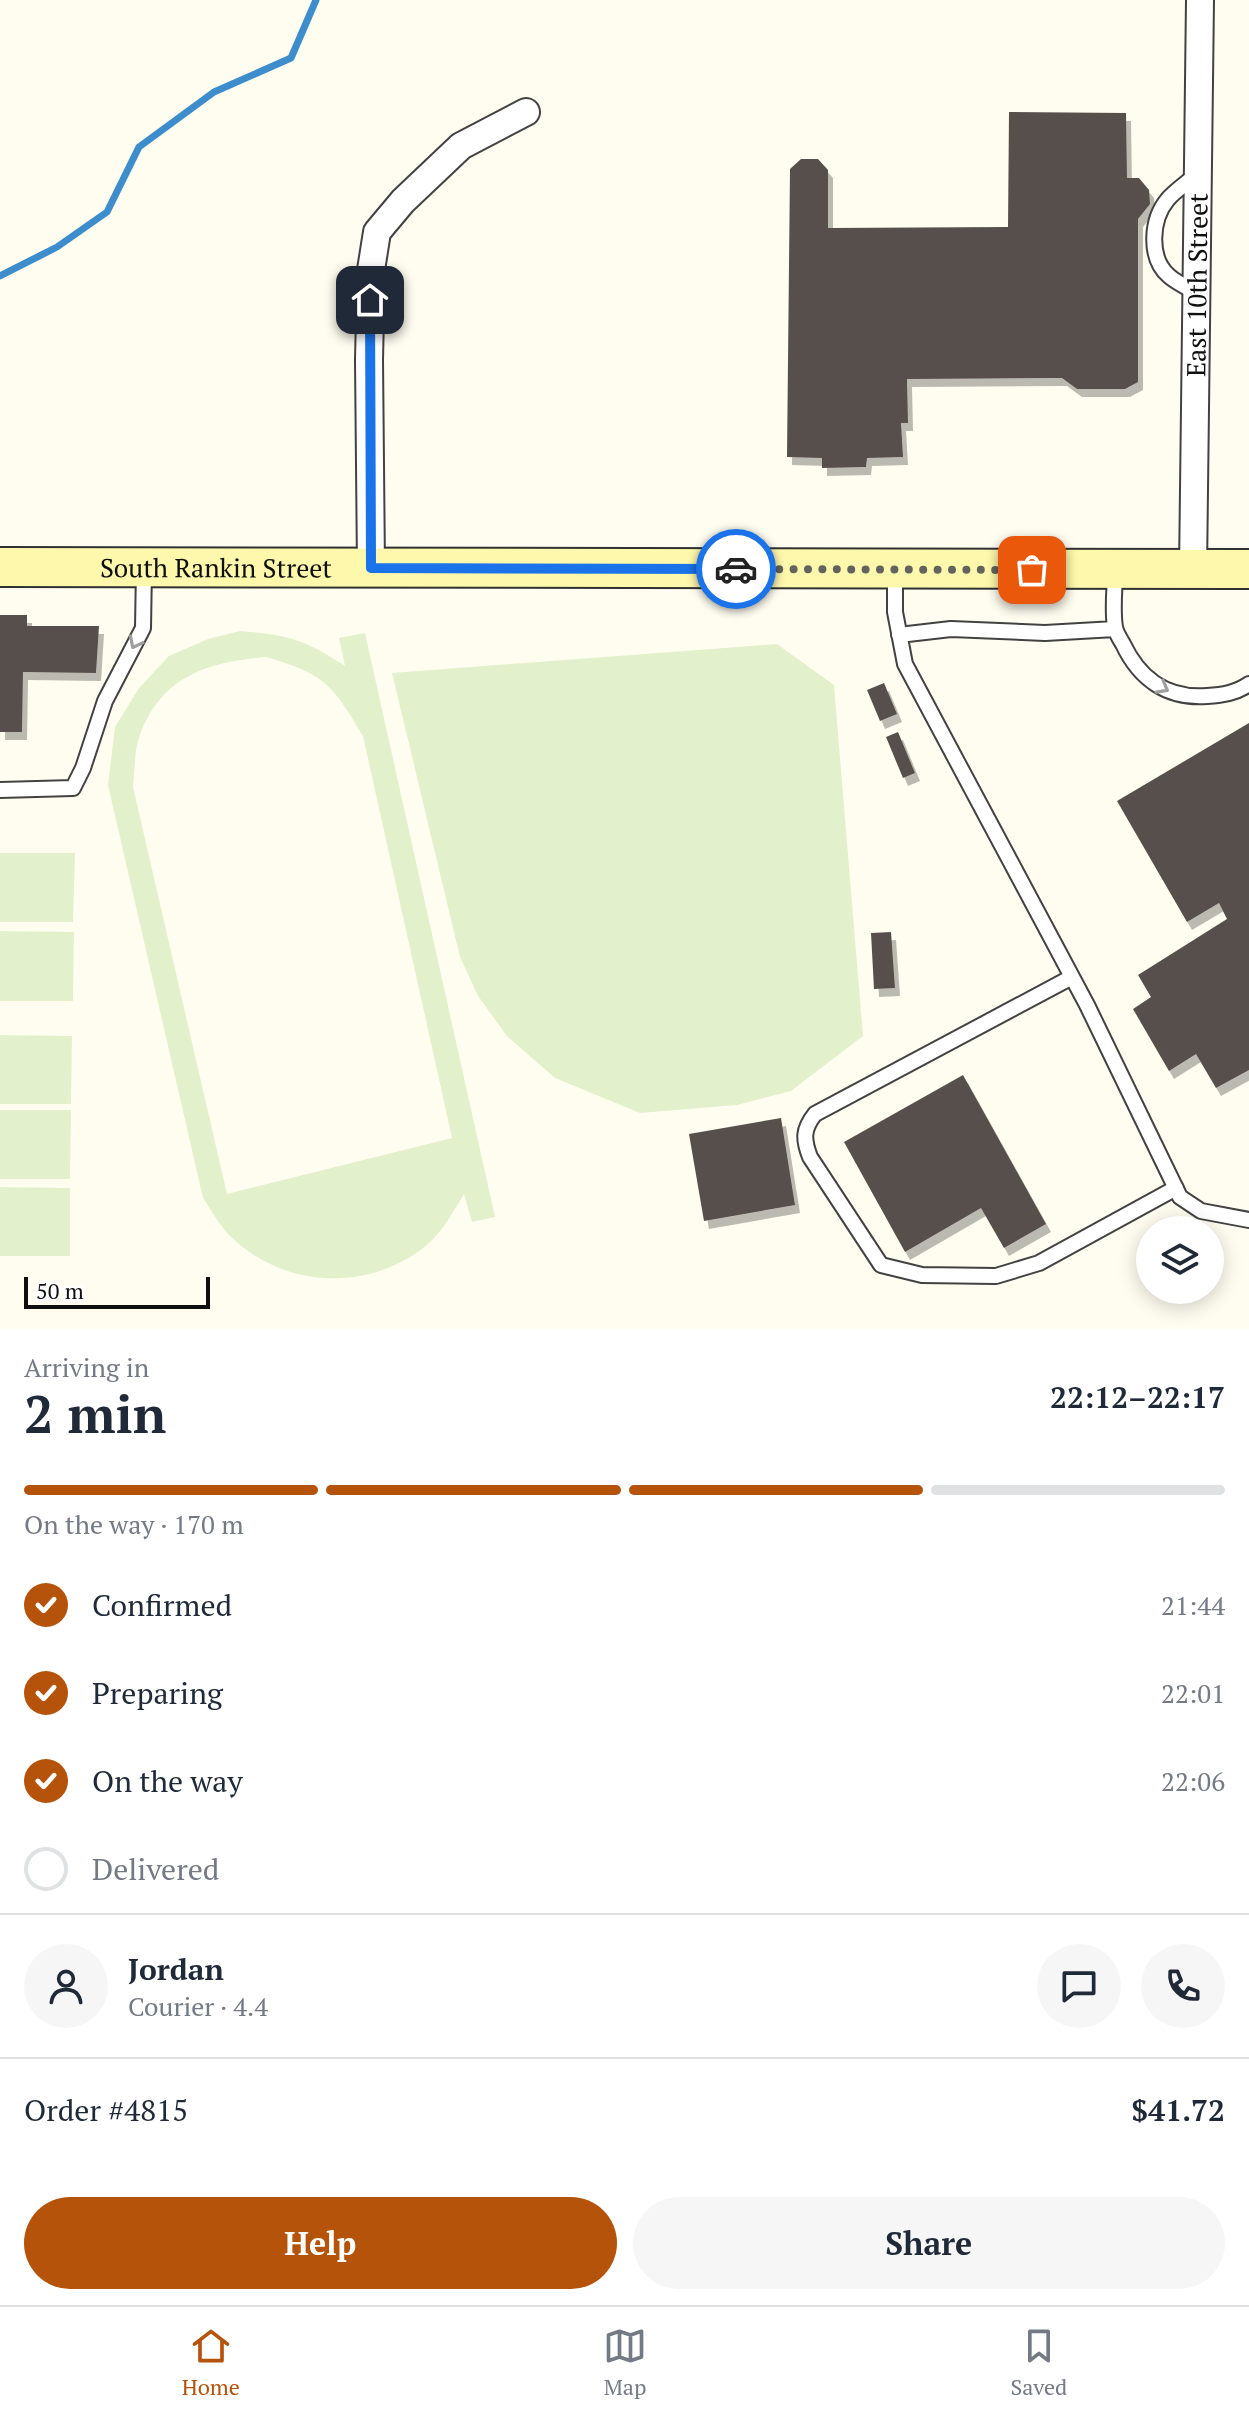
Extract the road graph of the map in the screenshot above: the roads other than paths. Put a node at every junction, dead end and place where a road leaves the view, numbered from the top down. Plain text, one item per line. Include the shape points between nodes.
1 (1200, 0) edge
2 (526, 112) dead end
3 (1198, 173) junction
4 (1197, 293) junction
5 (0, 567) edge
6 (144, 567) junction
7 (371, 568) junction
8 (1249, 569) edge
9 (895, 570) junction
10 (1115, 570) junction
11 (1193, 571) junction
12 (1115, 629) junction
13 (899, 635) junction
14 (1249, 684) edge
15 (0, 790) edge
16 (1072, 977) junction
17 (1176, 1188) junction
18 (1249, 1220) edge

1 - 3 street, East 10th Street
2 - 7 street via 461,146 377,232 369,360
3 - 4 street, East 10th Street
3 - 4 lane via 1166,201 1156,222 1154,245 1158,263 1169,276
4 - 11 street, East 10th Street
5 - 6 street, South Rankin Street
6 - 7 street, South Rankin Street
6 -> 15 lane via 143,628 105,701 73,788
7 - 9 street, South Rankin Street
8 - 11 street, South Rankin Street
9 - 10 street, South Rankin Street
9 - 13 lane
10 - 11 street, South Rankin Street
10 - 12 lane
12 - 13 lane via 951,629
12 -> 14 lane via 1141,673 1173,694 1227,695
13 - 16 lane via 905,664
16 - 17 lane
16 - 17 lane via 815,1114 804,1142 810,1157 881,1265 922,1275 996,1276 1039,1263
17 - 18 lane via 1201,1211

